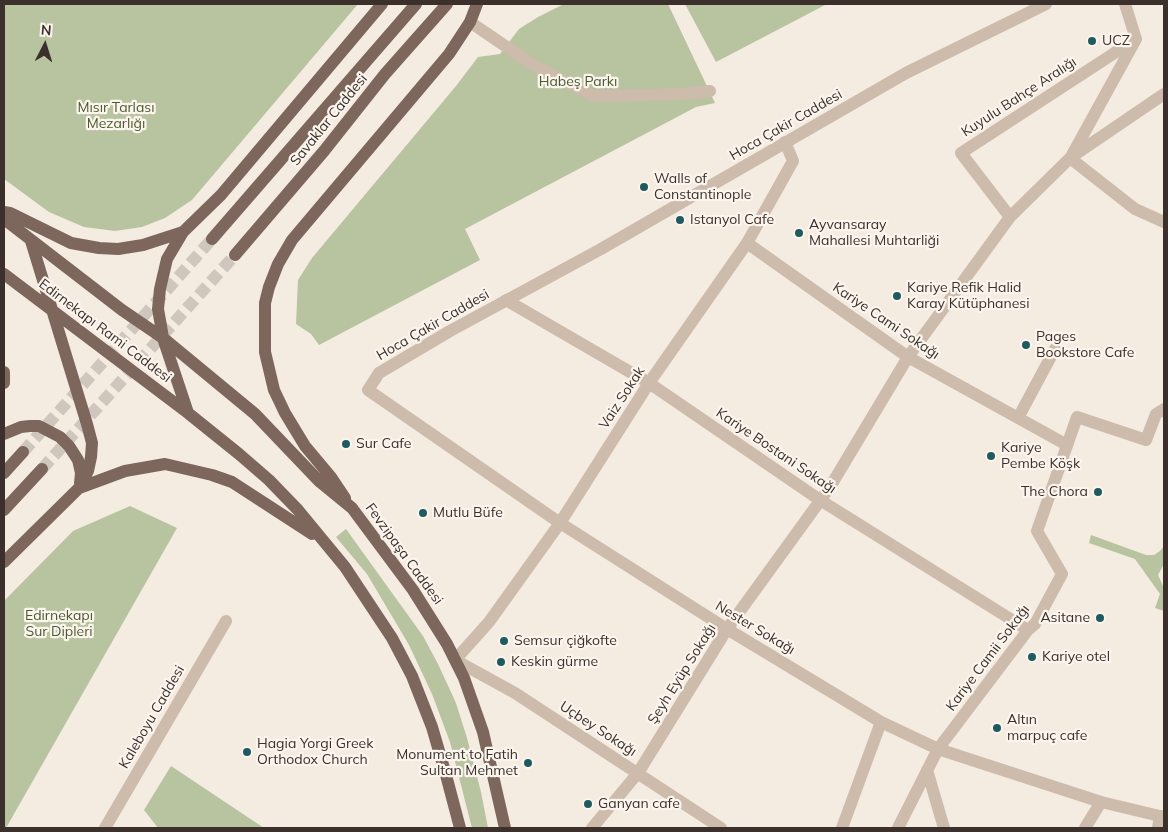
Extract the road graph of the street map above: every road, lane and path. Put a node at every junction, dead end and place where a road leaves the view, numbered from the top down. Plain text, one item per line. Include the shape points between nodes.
1 (382, 4) edge
2 (416, 4) edge
3 (447, 4) edge
4 (476, 4) edge
5 (1046, 4) edge
6 (1125, 4) edge
7 (470, 22) junction
8 (1136, 39) junction
9 (710, 91) dead end
10 (1164, 94) edge
11 (785, 142) junction
12 (1070, 158) junction
13 (4, 212) edge
14 (1010, 217) junction
15 (4, 219) edge
16 (1164, 222) edge
17 (183, 232) junction
18 (212, 239) tunnel mouth
19 (31, 241) junction
20 (747, 243) junction
21 (235, 255) tunnel mouth
22 (4, 274) edge
23 (506, 300) junction
24 (52, 309) junction
25 (163, 338) junction
26 (1055, 349) dead end
27 (908, 357) junction
28 (4, 372) edge
29 (4, 383) edge
30 (649, 383) junction
31 (368, 390) joint
32 (1164, 409) edge
33 (188, 413) junction
34 (1018, 418) junction
35 (4, 434) edge
36 (1067, 445) junction
37 (23, 452) tunnel mouth
38 (42, 469) tunnel mouth
39 (4, 473) edge
40 (79, 488) junction
41 (820, 500) junction
42 (352, 508) junction
43 (4, 510) edge
44 (560, 523) junction
45 (322, 540) junction
46 (4, 562) edge
47 (226, 621) dead end
48 (727, 629) junction
49 (1028, 630) junction
50 (455, 660) junction
51 (881, 722) junction
52 (938, 749) junction
53 (927, 770) junction
54 (638, 773) junction
55 (1101, 802) junction
56 (1160, 821) edge
57 (508, 826) edge
58 (715, 827) edge
59 (105, 828) edge
60 (460, 828) edge
61 (592, 828) edge
62 (842, 828) edge
63 (898, 828) edge
64 (944, 828) edge
65 (1084, 828) edge

1 - 17 main road via 221,195
2 - 18 main road, Savaklar Caddesi
3 - 21 main road, Savaklar Caddesi
4 - 7 main road
5 - 11 street, Hoca Çakir Caddesi via 906,73
6 - 8 street
7 - 9 street via 533,65 593,96
7 - 42 main road via 437,70 292,240 278,264 265,303 265,352 274,390 305,446
8 - 12 street
8 - 14 street, Kuyulu Bahçe Aralığı via 961,153
10 - 12 street
11 - 20 street, Vaiz Sokak via 793,161
11 - 23 street, Hoca Çakir Caddesi
12 - 14 street, Şeyh Eyüp Sokağı
12 - 16 street via 1135,209
13 - 17 main road via 70,243 99,248 143,245
14 - 27 street, Şeyh Eyüp Sokağı
15 - 19 main road, Edirnekapı Rami Caddesi
17 - 25 main road via 170,252 163,273 158,309
19 - 24 main road
19 - 25 main road, Edirnekapı Rami Caddesi
20 - 27 street, Kariye Cami Sokağı
20 - 30 street, Vaiz Sokak
22 - 24 main road, Edirnekapı Rami Caddesi
23 - 30 street, Kariye Bostani Sokağı
23 - 31 street, Hoca Çakir Caddesi via 379,373
24 - 33 main road, Edirnekapı Rami Caddesi
24 - 40 main road via 92,443 88,471
25 - 33 main road
25 - 42 main road, Fevzipaşa Caddesi via 255,414 319,481
26 - 34 street
27 - 34 street, Kariye Cami Sokağı
27 - 41 street, Şeyh Eyüp Sokağı
28 - 29 main road
30 - 41 street, Kariye Bostani Sokağı
30 - 44 street, Vaiz Sokak
31 - 44 street, Nester Sokağı
32 - 36 street via 1156,414 1146,440 1077,417
33 - 45 main road via 269,480
34 - 36 street, Kariye Cami Sokağı
35 - 40 main road via 21,427 40,426 60,437 78,460 81,473
36 - 49 street, Kariye Camii Sokağı via 1037,531 1062,574
37 - 39 main road
38 - 43 main road
40 - 45 main road via 148,466 165,464 194,470 232,482
40 - 46 main road
41 - 48 street, Şeyh Eyüp Sokağı
41 - 49 street, Kariye Bostani Sokağı
42 - 50 main road, Fevzipaşa Caddesi via 413,590
44 - 48 street, Nester Sokağı
44 - 50 street, Vaiz Sokak via 489,622
45 - 60 main road via 365,595 412,676 432,727
47 - 59 street, Kaleboyu Caddesi
48 - 51 street, Nester Sokağı
48 - 54 street, Şeyh Eyüp Sokağı
49 - 52 street, Kariye Camii Sokağı
50 - 54 street, Uçbey Sokağı via 514,693
50 - 57 main road, Fevzipaşa Caddesi via 483,732
51 - 52 street, Nester Sokağı
51 - 62 street
52 - 53 street, Kariye Camii Sokağı
52 - 55 street, Nester Sokağı
53 - 63 street, Kariye Camii Sokağı
53 - 64 street
54 - 58 street, Uçbey Sokağı
54 - 61 street, Şeyh Eyüp Sokağı
55 - 56 street, Nester Sokağı
55 - 65 street

